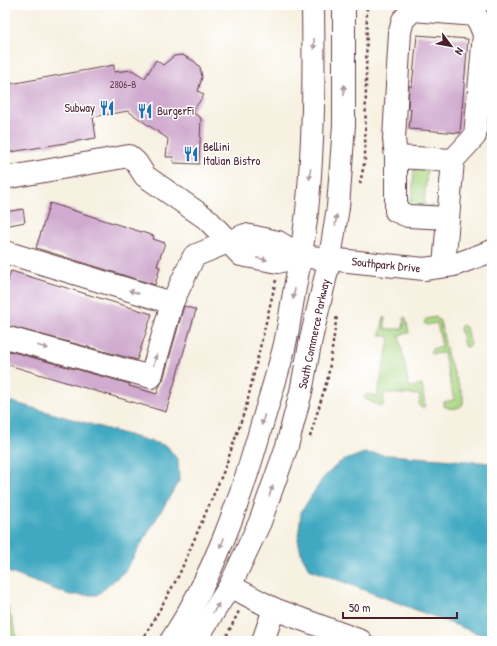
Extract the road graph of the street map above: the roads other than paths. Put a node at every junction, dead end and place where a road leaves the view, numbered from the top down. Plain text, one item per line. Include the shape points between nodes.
1 (313, 5) edge
2 (344, 5) edge
3 (396, 157) junction
4 (453, 160) junction
5 (5, 178) edge
6 (448, 218) junction
7 (228, 242) junction
8 (492, 251) edge
9 (5, 252) edge
10 (301, 256) junction
11 (330, 258) junction
12 (444, 266) junction
13 (172, 303) junction
14 (5, 337) edge
15 (230, 586) junction
16 (274, 609) junction
17 (171, 641) edge
18 (195, 641) edge
19 (263, 641) edge
20 (360, 641) edge

1 -> 10 street via 313,128
11 -> 2 street, South Commerce Parkway via 338,207 344,125
3 - 4 street
3 - 4 street via 394,139 400,32 403,20 413,10 476,15 484,34 475,136
3 - 6 street via 396,211 408,216
4 - 6 street
5 - 7 street via 129,156 145,176 207,219
6 - 12 street
7 - 10 street via 246,236 278,242
7 -> 10 street via 241,255 280,261
7 - 13 street via 194,256
8 - 12 street, Southpark Drive via 454,265
13 -> 9 street
10 - 11 street, Southpark Drive
10 -> 17 street via 284,347 252,461 210,572
11 - 12 street, Southpark Drive via 424,269
15 -> 11 street, South Commerce Parkway via 260,522 287,446
14 -> 13 street via 150,377
15 - 16 street
18 -> 15 street, South Commerce Parkway
16 - 19 street
16 - 20 street

